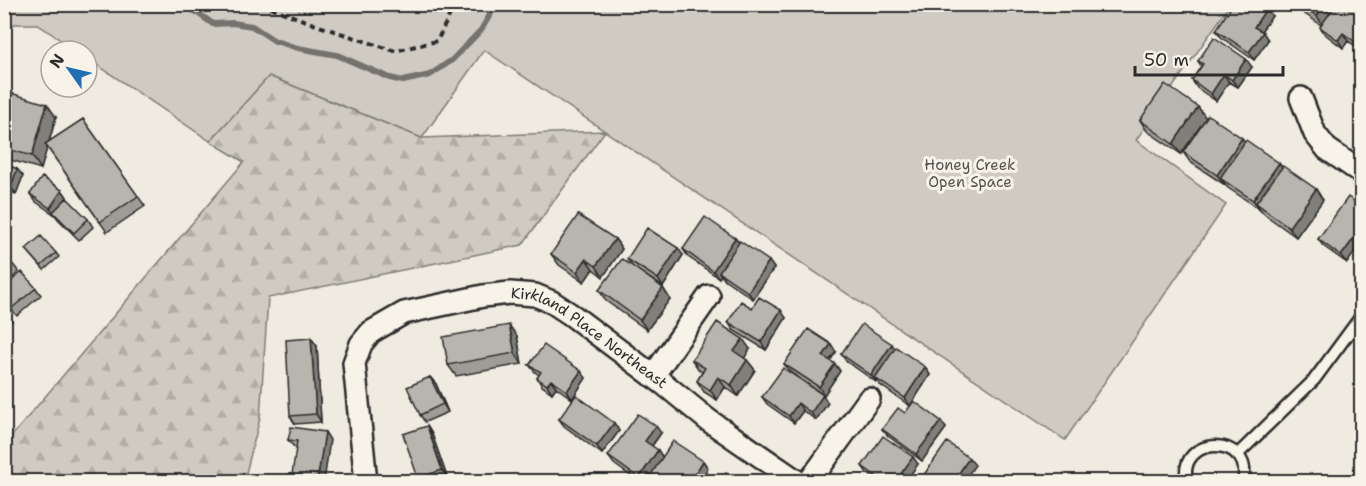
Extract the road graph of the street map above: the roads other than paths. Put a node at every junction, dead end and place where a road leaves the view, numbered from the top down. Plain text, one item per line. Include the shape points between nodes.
1 (1301, 98) dead end
2 (1362, 173) edge
3 (709, 296) dead end
4 (1362, 315) edge
5 (653, 376) junction
6 (869, 399) dead end
7 (1237, 455) junction
8 (366, 482) edge
9 (798, 482) edge
10 (809, 482) edge
11 (1187, 482) edge
12 (1243, 482) edge

1 - 2 street via 1315,134 1327,149
3 - 5 street
4 - 7 lane via 1314,380
5 - 8 street, Kirkland Place Northeast via 573,316 535,295 483,296 404,313 371,332 354,363
5 - 9 street, Kirkland Place Northeast via 708,420
6 - 10 street
7 - 11 lane via 1219,445 1199,450 1187,466
7 - 12 lane via 1243,464

